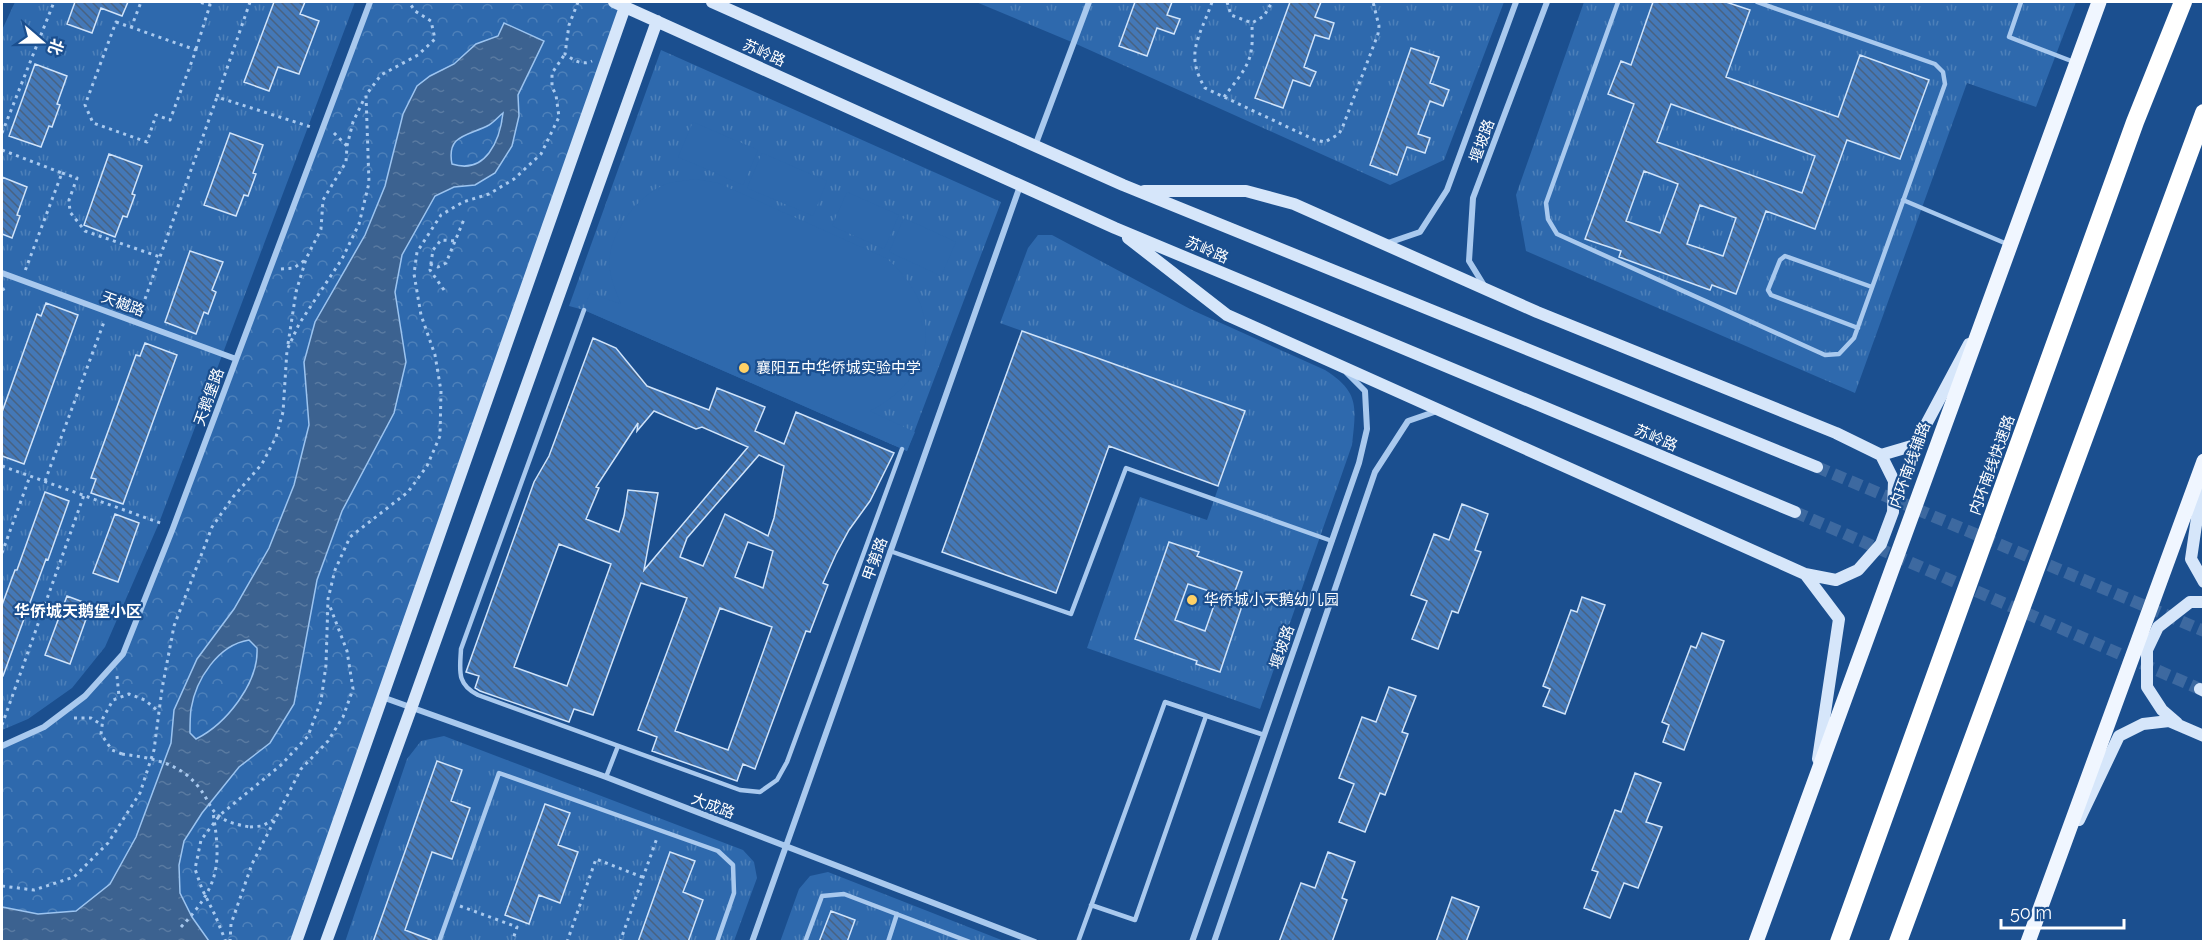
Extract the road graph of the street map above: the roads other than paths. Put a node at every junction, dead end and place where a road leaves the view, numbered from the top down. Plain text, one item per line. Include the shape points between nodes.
1 (370, 2) edge
2 (712, 2) edge
3 (1089, 2) edge
4 (1516, 2) edge
5 (1547, 2) edge
6 (1618, 2) edge
7 (1757, 2) edge
8 (2021, 2) edge
9 (2099, 2) edge
10 (2182, 2) edge
11 (620, 4) edge
12 (657, 21) junction
13 (2076, 63) junction
14 (2204, 113) edge
15 (1035, 146) junction
16 (1020, 185) junction
17 (1123, 185) junction
18 (1902, 200) junction
19 (1115, 228) junction
20 (1384, 244) junction
21 (2010, 245) junction
22 (2, 273) edge
23 (1872, 287) junction
24 (1487, 290) junction
25 (584, 310) dead end
26 (1984, 315) junction
27 (1858, 328) junction
28 (236, 359) junction
29 (1340, 366) junction
30 (1438, 411) junction
31 (902, 449) dead end
32 (1881, 454) junction
33 (2204, 461) edge
34 (1817, 466) tunnel mouth
35 (2204, 472) edge
36 (1795, 512) tunnel mouth
37 (1332, 541) junction
38 (890, 551) junction
39 (1805, 574) junction
40 (2204, 582) edge
41 (2204, 602) edge
42 (382, 697) junction
43 (412, 706) junction
44 (1206, 716) junction
45 (2182, 726) junction
46 (1264, 735) junction
47 (2204, 736) edge
48 (2, 746) edge
49 (618, 746) junction
50 (606, 777) junction
51 (1815, 777) junction
52 (785, 847) junction
53 (2049, 883) junction
54 (1091, 905) junction
55 (897, 914) junction
56 (296, 942) edge
57 (326, 942) edge
58 (439, 942) edge
59 (717, 942) edge
60 (752, 942) edge
61 (805, 942) edge
62 (888, 942) edge
63 (970, 942) edge
64 (1035, 942) edge
65 (1078, 942) edge
66 (1192, 942) edge
67 (1214, 942) edge
68 (1756, 942) edge
69 (1839, 942) edge
70 (1898, 942) edge
71 (2028, 942) edge

1 - 28 street, 天鹅堡路
2 - 15 main road, 苏岭路
3 - 15 street
4 - 20 street, 堰坡路 via 1447,190 1420,232
5 - 24 street, 堰坡路 via 1473,198 1469,261
6 - 27 lane via 1546,203 1548,219 1557,234 1825,355 1839,354
7 - 18 lane via 1935,64 1943,72 1945,84
8 - 13 lane via 2009,37
9 - 13 main road, 内环南线辅路
10 - 69 highway, 内环南线快速路 via 2135,122
11 - 12 main road, 苏岭路
11 - 42 main road via 608,54
12 - 16 main road, 苏岭路
12 - 43 main road
13 - 21 main road, 内环南线辅路
14 - 70 highway
15 - 17 main road, 苏岭路
16 - 19 main road, 苏岭路
16 - 38 street, 甲第路
17 - 20 main road via 1146,191 1246,191 1294,204
17 - 34 main road, 苏岭路
18 - 21 lane
18 - 23 lane
19 - 29 main road via 1227,315
19 - 36 main road, 苏岭路
20 - 24 main road
21 - 26 main road, 内环南线辅路
22 - 28 street, 天樾路
23 - 27 lane
23 - 27 lane via 1785,256 1768,290 1771,296
24 - 32 main road
25 - 49 lane via 461,649 460,678 468,690
26 - 32 main road via 1915,445
26 - 51 main road, 内环南线辅路
28 - 48 street, 天鹅堡路 via 123,654 85,696 44,727
29 - 30 main road
29 - 37 street, 堰坡路 via 1365,391 1367,429
30 - 39 main road
30 - 67 street, 堰坡路 via 1408,421 1375,472
31 - 49 lane via 777,780 760,792 740,790
32 - 39 main road via 1894,481 1893,512 1881,544 1858,570 1836,580
33 - 53 main road
35 - 40 main road via 2191,559
37 - 38 lane via 1126,468 1071,614
37 - 46 street, 堰坡路
38 - 52 street, 甲第路
39 - 51 main road via 1839,619
41 - 45 main road via 2190,602 2158,627 2147,650 2147,687 2162,710
42 - 43 street, 大成路
42 - 56 main road
43 - 50 street, 大成路
43 - 57 main road
44 - 46 lane
44 - 54 lane via 1165,702
44 - 54 lane via 1135,920
45 - 47 main road
45 - 53 main road via 2169,721 2143,724 2119,736
46 - 66 street, 堰坡路
49 - 50 lane
50 - 52 street, 大成路
51 - 68 main road, 内环南线辅路
52 - 60 street, 甲第路
52 - 64 street, 大成路
53 - 71 main road
54 - 65 lane
55 - 61 lane via 844,894 822,896
55 - 62 lane
55 - 63 lane
58 - 59 lane via 499,773 718,851 733,865 734,893

